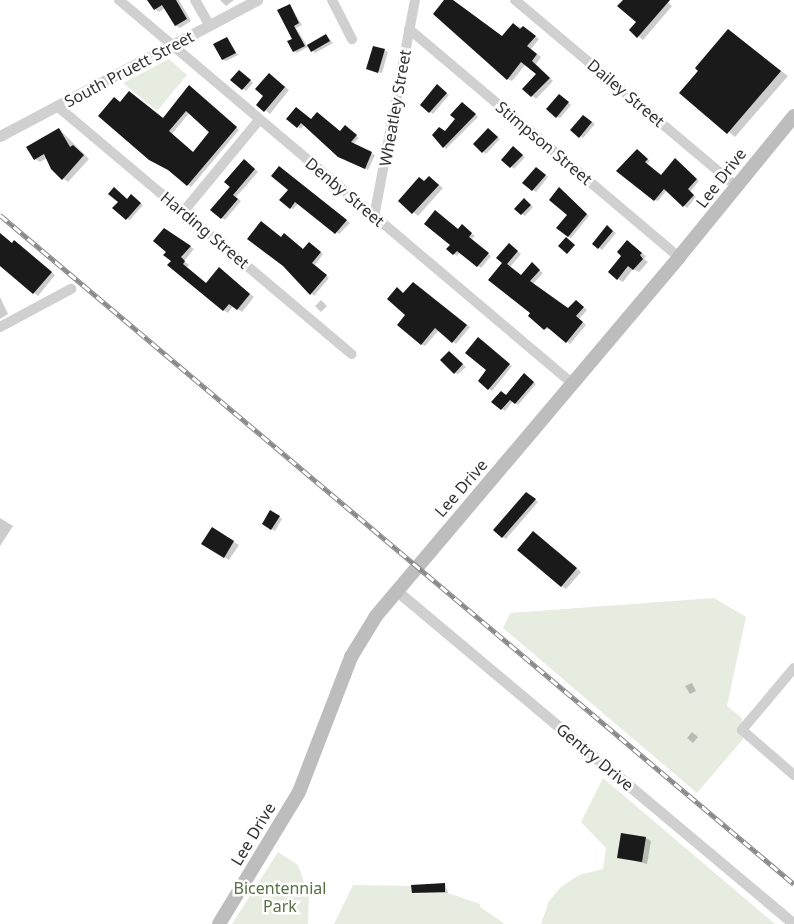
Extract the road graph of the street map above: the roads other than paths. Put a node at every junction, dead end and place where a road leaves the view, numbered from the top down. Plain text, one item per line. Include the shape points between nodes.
1 (119, 0) edge
2 (196, 0) edge
3 (257, 0) edge
4 (332, 0) edge
5 (415, 0) edge
6 (515, 0) edge
7 (210, 26) junction
8 (409, 29) junction
9 (352, 39) dead end
10 (173, 45) junction
11 (57, 106) junction
12 (794, 116) edge
13 (259, 120) junction
14 (0, 136) edge
15 (737, 187) junction
16 (183, 212) junction
17 (374, 217) junction
18 (680, 257) junction
19 (70, 289) dead end
20 (0, 327) edge
21 (352, 354) dead end
22 (573, 384) junction
23 (397, 591) junction
24 (794, 668) edge
25 (794, 775) edge
26 (219, 924) edge
27 (794, 924) edge

1 - 10 street, Denby Street
2 - 7 street
3 - 7 street, South Pruett Street
4 - 9 street
5 - 8 street, Wheatley Street
6 - 15 street, Dailey Street
7 - 10 street, South Pruett Street
8 - 17 street, Wheatley Street
8 - 18 street, Stimpson Street
10 - 11 street, South Pruett Street
10 - 13 street, Denby Street
11 - 14 street, South Pruett Street
11 - 16 street, Harding Street
12 - 15 main road, Lee Drive
13 - 16 street
13 - 17 street, Denby Street
15 - 18 main road, Lee Drive
16 - 21 street, Harding Street
17 - 22 street, Denby Street
18 - 22 main road, Lee Drive
19 - 20 street
22 - 23 main road, Lee Drive
23 - 26 main road, Lee Drive via 376,616 351,657 299,792
23 - 27 street, Gentry Drive
24 - 25 street via 742,730

